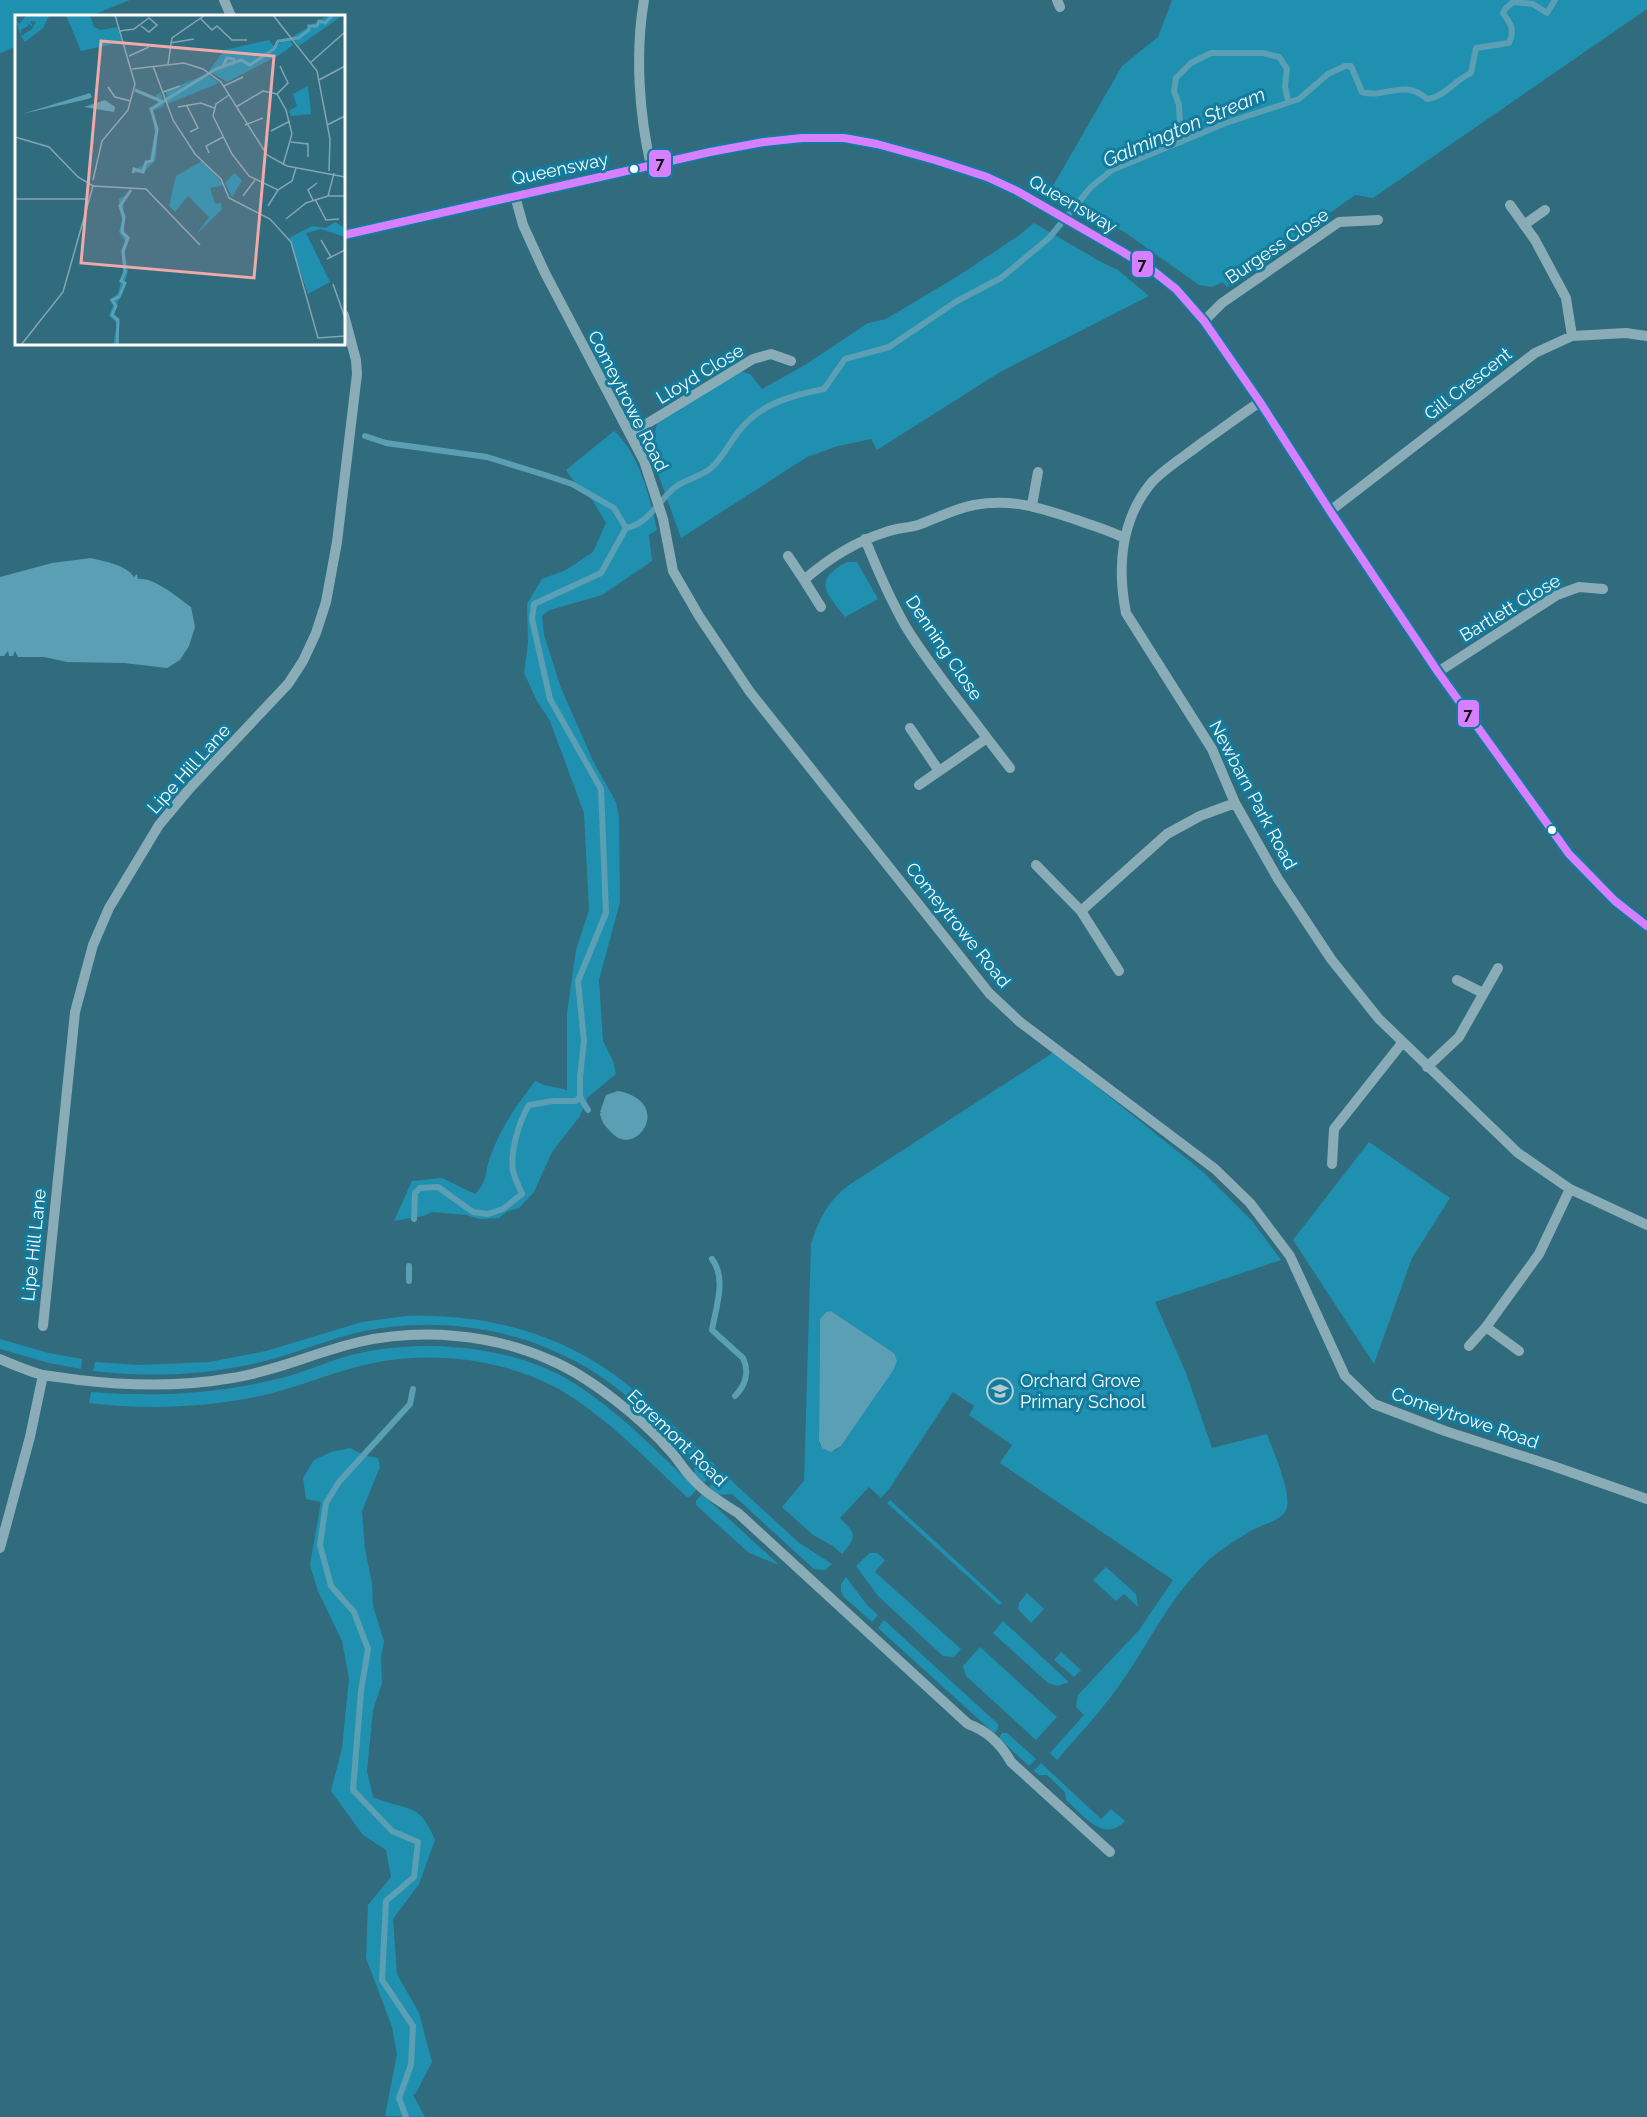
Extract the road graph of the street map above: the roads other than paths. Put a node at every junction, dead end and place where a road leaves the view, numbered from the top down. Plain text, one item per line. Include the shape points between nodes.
1 (224, 0) edge
2 (644, 0) edge
3 (231, 15) edge
4 (651, 166) junction
5 (514, 196) junction
6 (1510, 205) dead end
7 (1545, 210) dead end
8 (1378, 220) dead end
9 (1524, 225) junction
10 (345, 235) edge
11 (345, 319) edge
12 (1204, 321) junction
13 (1572, 336) junction
14 (1647, 336) edge
15 (790, 361) dead end
16 (1260, 402) junction
17 (630, 434) junction
18 (1038, 472) dead end
19 (1032, 505) junction
20 (1330, 511) junction
21 (1125, 538) junction
22 (865, 539) junction
23 (788, 556) dead end
24 (804, 580) junction
25 (1603, 589) dead end
26 (821, 607) dead end
27 (1438, 672) junction
28 (910, 728) dead end
29 (987, 738) junction
30 (1010, 768) dead end
31 (939, 771) junction
32 (919, 785) dead end
33 (1235, 803) junction
34 (1036, 865) dead end
35 (1081, 911) junction
36 (1647, 926) edge
37 (1498, 968) dead end
38 (1119, 971) dead end
39 (1457, 980) dead end
40 (1484, 993) junction
41 (1402, 1043) junction
42 (1427, 1067) junction
43 (1332, 1164) dead end
44 (1570, 1189) junction
45 (1647, 1225) edge
46 (43, 1326) dead end
47 (1486, 1327) junction
48 (1469, 1346) dead end
49 (1519, 1352) dead end
50 (0, 1359) edge
51 (43, 1374) junction
52 (1647, 1499) edge
53 (5, 1508) edge
54 (0, 1548) edge
55 (1110, 1852) dead end

1 - 3 street
2 - 4 street via 640,20 641,82
4 - 5 street, Queensway
4 - 12 street, Queensway via 710,152 802,138 844,138 935,160 987,177 1152,270 1176,289
5 - 10 street, Queensway
5 - 17 street, Comeytrowe Road via 538,260
6 - 9 street
7 - 9 street
8 - 12 street, Burgess Close via 1339,222 1222,303
9 - 13 street via 1566,298
11 - 46 street, Lipe Hill Lane via 357,374 326,602 316,633 288,684 159,825 108,908 93,945 75,1012
12 - 16 street, Queensway
13 - 14 street, Gill Crescent
13 - 20 street, Gill Crescent via 1535,352
15 - 17 street, Lloyd Close via 771,354 753,359
16 - 20 street, Queensway
16 - 21 street, Newbarn Park Road via 1153,481 1131,516
17 - 52 street, Comeytrowe Road via 644,461 663,519 673,571 750,692 989,993 1020,1022 1215,1169 1250,1203 1290,1256 1345,1376 1374,1404
18 - 19 street
19 - 21 street
19 - 22 street via 974,505
20 - 27 street, Queensway
21 - 33 street, Newbarn Park Road via 1121,566 1126,613 1212,748
22 - 24 street via 824,562
22 - 29 street, Denning Close via 906,627
23 - 24 street
24 - 26 street
25 - 27 street, Bartlett Close via 1579,586 1557,595
27 - 36 street, Queensway via 1569,854 1615,901
28 - 31 street
29 - 30 street, Denning Close
29 - 31 street
31 - 32 street
33 - 35 street via 1167,834
33 - 41 street, Newbarn Park Road via 1278,879 1331,959
34 - 35 street
35 - 38 street
37 - 40 street
39 - 40 street
40 - 42 street via 1459,1037
41 - 42 street, Newbarn Park Road
41 - 43 street via 1334,1130
42 - 44 street, Newbarn Park Road via 1518,1153
44 - 45 street, Newbarn Park Road
44 - 47 street via 1539,1254
47 - 48 street
47 - 49 street
50 - 51 street, Egremont Road
51 - 53 street via 30,1437
51 - 55 street, Egremont Road via 127,1385 195,1383 261,1372 357,1343 407,1335 490,1341 550,1359 606,1393 638,1421 672,1452 697,1483 738,1513 968,1724 981,1728 1011,1762
53 - 54 street

